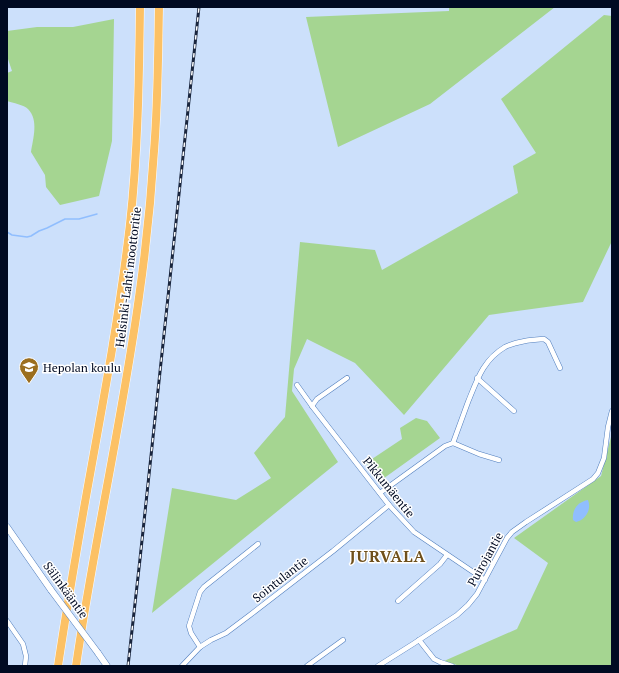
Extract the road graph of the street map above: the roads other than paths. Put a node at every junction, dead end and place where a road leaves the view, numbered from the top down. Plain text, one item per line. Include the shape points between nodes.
1 (140, 7) edge
2 (159, 7) edge
3 (560, 368) dead end
4 (347, 378) dead end
5 (478, 378) junction
6 (298, 385) dead end
7 (312, 406) junction
8 (514, 411) dead end
9 (612, 411) edge
10 (453, 443) junction
11 (498, 460) dead end
12 (380, 493) junction
13 (389, 505) junction
14 (7, 527) edge
15 (258, 544) dead end
16 (447, 555) junction
17 (485, 580) junction
18 (398, 601) dead end
19 (7, 621) edge
20 (343, 640) dead end
21 (419, 640) junction
22 (200, 647) junction
23 (25, 666) edge
24 (58, 666) edge
25 (76, 666) edge
26 (108, 666) edge
27 (182, 666) edge
28 (307, 666) edge
29 (378, 666) edge
30 (452, 666) edge

1 - 24 highway, Helsinki-Lahti moottoritie via 139,87 130,223 110,366
2 - 25 highway, Helsinki-Lahti moottoritie via 158,72 148,226 139,297
3 - 5 street via 548,342 544,339 535,340 515,343 497,352
4 - 7 street via 317,399
5 - 8 street
5 - 10 street
6 - 7 street, Pikkumäentie
7 - 12 street, Pikkumäentie
9 - 17 street, Puirojantie via 604,458 598,473 586,484 512,532
10 - 11 street
10 - 12 street via 445,446
12 - 13 street, Pikkumäentie
13 - 16 street, Pikkumäentie via 414,532
13 - 22 street, Sointulantie via 250,615 226,633
14 - 26 main road, Sälinkääntie, bridge
15 - 22 street via 200,592 189,626
16 - 17 street, Pikkumäentie
16 - 18 street
17 - 21 street, Puirojantie via 468,605
19 - 23 street via 23,644
20 - 28 street
21 - 29 street, Puirojantie
21 - 30 street via 434,659
22 - 27 street, Sointulantie

